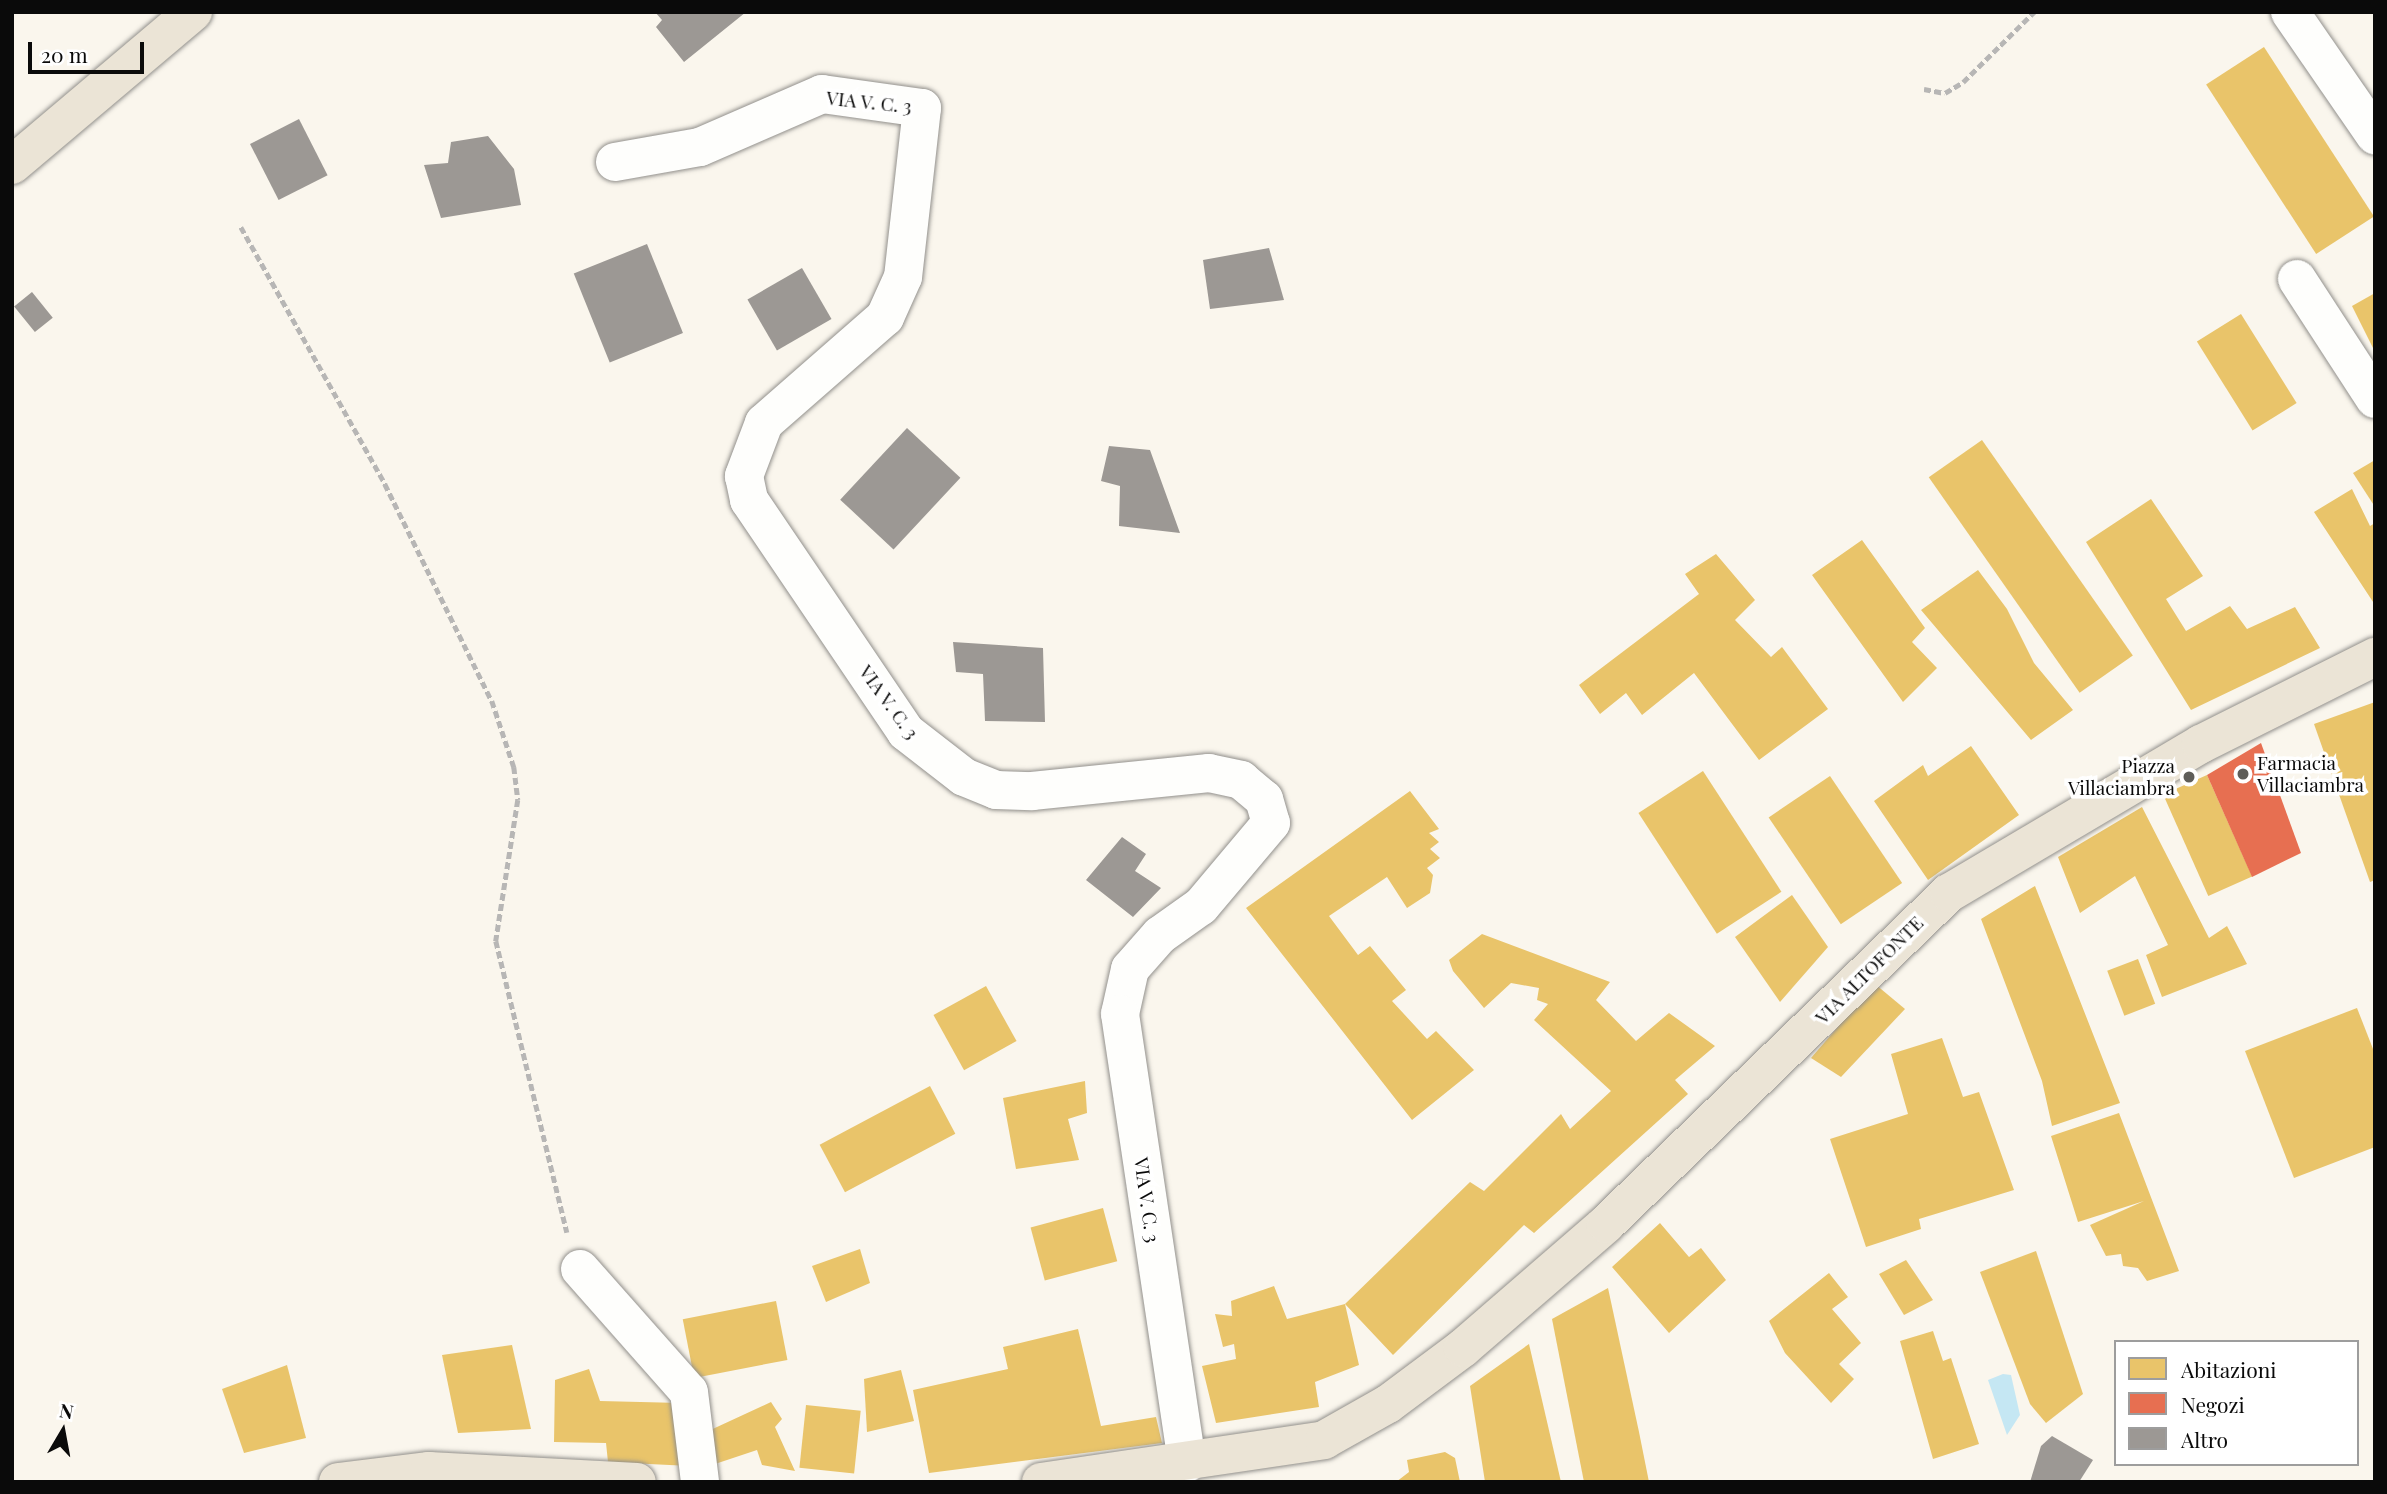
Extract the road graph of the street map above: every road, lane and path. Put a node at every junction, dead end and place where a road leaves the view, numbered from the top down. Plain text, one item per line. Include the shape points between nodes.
1 (193, 12) edge
2 (2034, 12) edge
3 (2290, 12) edge
4 (1924, 89) dead end
5 (2375, 135) edge
6 (615, 162) dead end
7 (12, 165) edge
8 (241, 227) dead end
9 (2297, 279) dead end
10 (2375, 399) edge
11 (2375, 657) edge
12 (565, 1227) dead end
13 (580, 1269) dead end
14 (1187, 1463) junction
15 (1049, 1481) edge
16 (338, 1482) edge
17 (637, 1482) edge
18 (700, 1482) edge

1 - 7 main road
2 - 4 path via 1963,82 1945,93
3 - 5 street
6 - 14 street, VIA V. C. 3 via 700,147 822,94 922,108 903,276 885,317 764,423 744,477 750,500 906,732 964,777 996,790 1032,791 1209,773 1241,780 1264,799 1271,823 1201,906 1160,935 1130,969 1120,1014
8 - 12 path via 390,496 492,701 514,767 518,800 496,941
9 - 10 street
11 - 14 main road, VIA ALTOFONTE via 2201,744 1949,893 1606,1224 1463,1348 1388,1404 1324,1440
13 - 18 street via 689,1392
14 - 15 main road, VIA ALTOFONTE
16 - 17 main road via 429,1471

